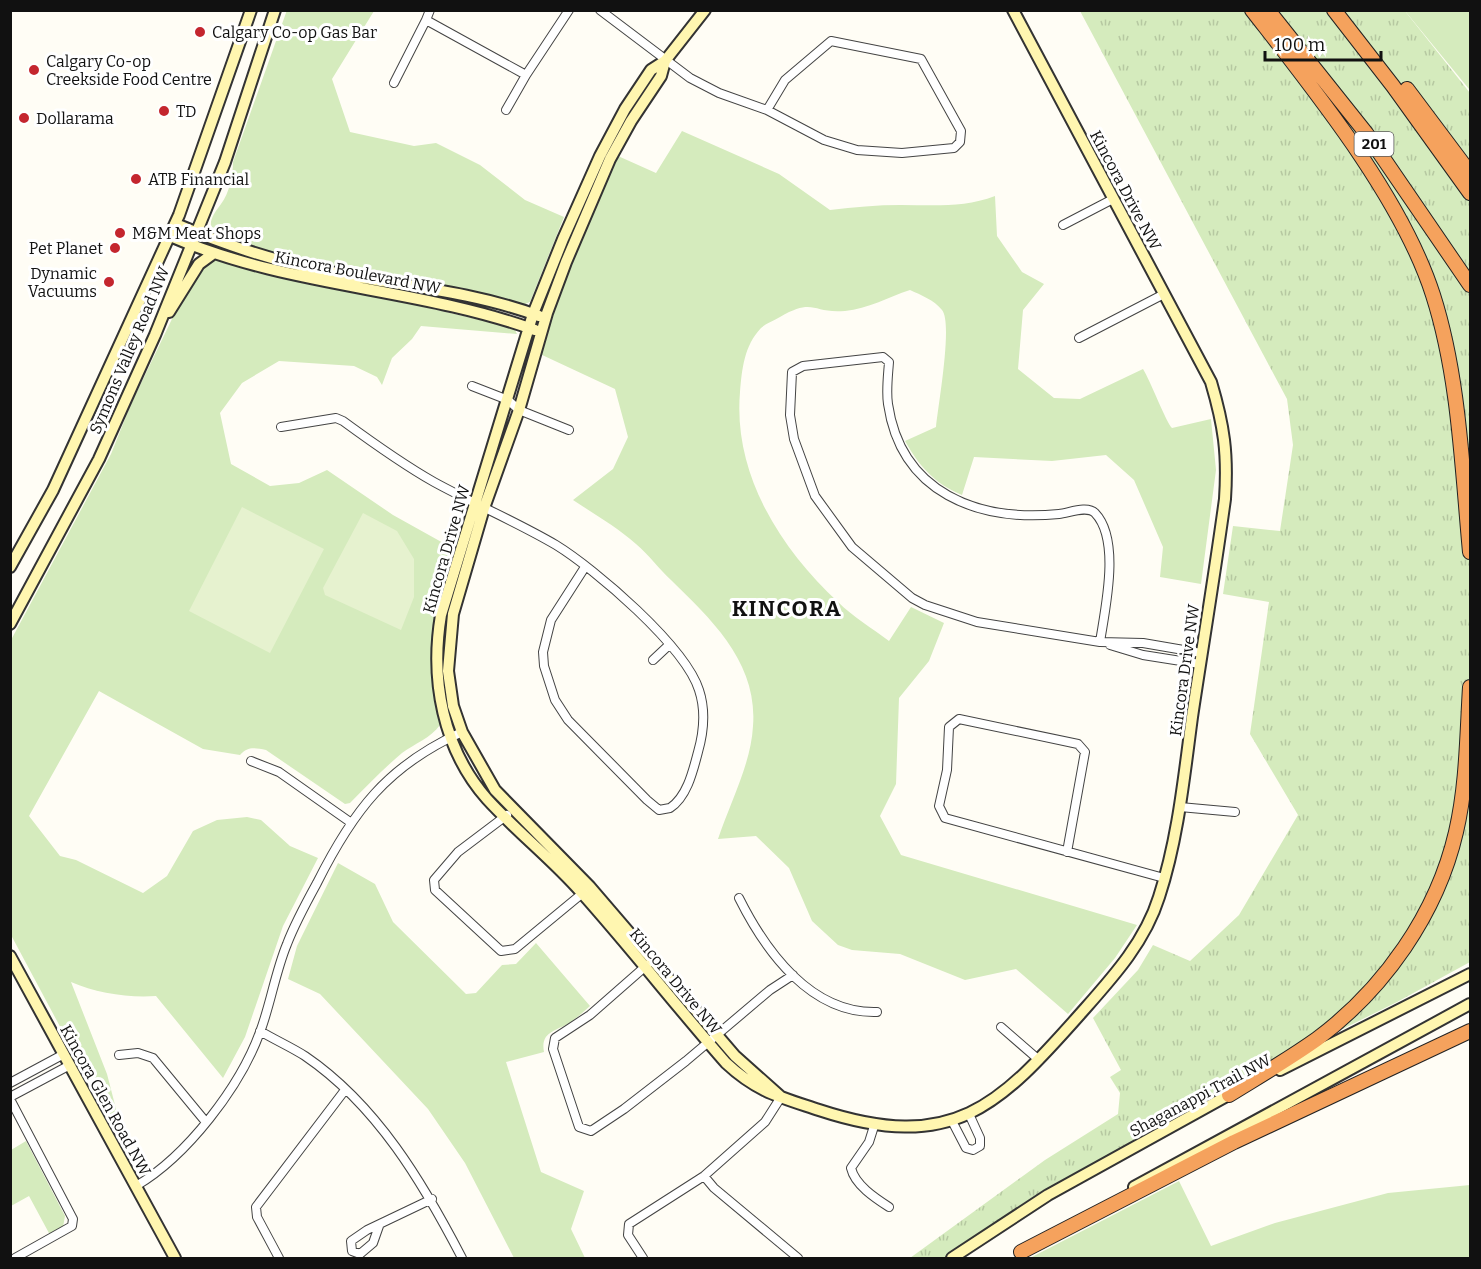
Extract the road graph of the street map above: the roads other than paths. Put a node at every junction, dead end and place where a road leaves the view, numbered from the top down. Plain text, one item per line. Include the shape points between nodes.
1 (252, 10) edge
2 (275, 10) edge
3 (430, 10) edge
4 (569, 10) edge
5 (600, 10) edge
6 (705, 10) edge
7 (1013, 10) edge
8 (1252, 10) edge
9 (1268, 10) edge
10 (1334, 10) edge
11 (1343, 10) edge
12 (426, 20) junction
13 (665, 61) junction
14 (526, 75) junction
15 (394, 83) dead end
16 (506, 110) dead end
17 (767, 110) junction
18 (1470, 173) edge
19 (1470, 193) edge
20 (1113, 199) junction
21 (176, 224) junction
22 (1063, 225) dead end
23 (195, 232) junction
24 (170, 236) junction
25 (190, 245) junction
26 (214, 253) junction
27 (1470, 285) edge
28 (1164, 294) junction
29 (533, 314) junction
30 (545, 318) junction
31 (529, 327) junction
32 (541, 332) junction
33 (155, 335) junction
34 (1079, 338) dead end
35 (472, 386) dead end
36 (508, 400) junction
37 (519, 410) junction
38 (281, 427) dead end
39 (569, 430) dead end
40 (479, 505) junction
41 (1470, 552) edge
42 (10, 567) edge
43 (585, 567) junction
44 (10, 624) edge
45 (1100, 642) junction
46 (669, 645) junction
47 (1201, 652) junction
48 (653, 660) dead end
49 (1200, 664) junction
50 (1470, 687) edge
51 (462, 732) junction
52 (450, 737) junction
53 (251, 761) dead end
54 (1180, 807) junction
55 (1235, 812) dead end
56 (509, 813) junction
57 (350, 822) junction
58 (1067, 852) junction
59 (1164, 878) junction
60 (586, 890) junction
61 (739, 898) dead end
62 (10, 956) edge
63 (649, 963) junction
64 (1470, 974) edge
65 (793, 975) junction
66 (1470, 1004) edge
67 (877, 1012) dead end
68 (1001, 1027) dead end
69 (260, 1031) junction
70 (1470, 1031) edge
71 (713, 1039) junction
72 (64, 1054) junction
73 (119, 1055) dead end
74 (1039, 1060) junction
75 (70, 1065) junction
76 (10, 1083) edge
77 (345, 1090) junction
78 (1229, 1095) junction
79 (781, 1097) junction
80 (10, 1098) edge
81 (969, 1114) junction
82 (205, 1121) junction
83 (952, 1121) junction
84 (875, 1123) junction
85 (704, 1176) junction
86 (136, 1186) junction
87 (432, 1199) junction
88 (889, 1207) dead end
89 (379, 1226) dead end
90 (1016, 1255) edge
91 (15, 1258) edge
92 (175, 1258) edge
93 (279, 1258) edge
94 (462, 1258) edge
95 (643, 1258) edge
96 (798, 1258) edge
97 (952, 1258) edge

1 - 21 street, Symons Valley Road NW
2 - 23 street, Symons Valley Road NW via 225,162
3 - 12 street
4 - 14 street
5 - 13 street
6 - 13 street, Kincora Drive NW
7 - 20 street, Kincora Drive NW
8 - 41 highway via 1355,149 1402,224 1422,265 1449,361
9 - 27 highway, 201 via 1366,132
10 - 19 highway
11 - 18 highway
12 - 14 street
12 - 15 street
13 - 17 street via 719,93
13 - 29 street, Kincora Drive NW via 651,70 612,132 562,239
13 - 30 street, Kincora Drive NW via 661,76 610,159
14 - 16 street
17 - 17 street via 824,141 857,150 902,153 954,148 960,142 961,131 921,59 831,41 785,80
20 - 22 street
20 - 28 street, Kincora Drive NW
21 - 23 street, Kincora Boulevard NW
21 - 24 street, Symons Valley Road NW
23 - 25 street, Symons Valley Road NW
23 - 29 street, Kincora Boulevard NW via 319,270 442,290
24 - 25 street, Kincora Boulevard NW
24 - 42 street, Symons Valley Road NW via 62,472
25 - 26 street, Kincora Boulevard NW
25 - 33 street, Symons Valley Road NW
26 - 31 street, Kincora Boulevard NW via 292,276 459,307
26 - 33 street via 199,264
28 - 34 street
28 - 47 street, Kincora Drive NW via 1211,381 1228,458
29 - 30 street, Kincora Boulevard NW
29 - 31 street, Kincora Drive NW
30 - 32 street, Kincora Drive NW
31 - 32 street, Kincora Boulevard NW
31 - 36 street, Kincora Drive NW
32 - 37 street, Kincora Drive NW
33 - 44 street, Symons Valley Road NW via 99,459
35 - 36 street
36 - 37 street
36 - 40 street, Kincora Drive NW
37 - 39 street
37 - 40 street, Kincora Drive NW
38 - 40 street via 336,418 390,455
40 - 43 street via 557,546
40 - 51 street, Kincora Drive NW via 449,633 450,689
40 - 52 street, Kincora Drive NW via 438,633 438,693
43 - 46 street
43 - 46 street via 551,620 543,652 550,686 568,720 659,810 674,806 683,793 704,723 696,682
45 - 45 street via 977,622 941,611 912,598 877,570 841,534 808,483 791,423 792,372 803,366 883,357 889,362 887,402 894,433 918,473 937,489 960,503 1002,513 1059,514 1088,509 1094,512 1104,531 1109,564
45 - 47 street via 1143,643
45 - 49 street via 1143,655
46 - 48 street
47 - 49 street, Kincora Drive NW
49 - 54 street, Kincora Drive NW
50 - 78 highway via 1456,832 1424,916 1386,973 1341,1019
51 - 52 street
51 - 56 street, Kincora Drive NW
52 - 56 street, Kincora Drive NW via 473,782
52 - 57 street via 405,764
53 - 57 street via 279,772
54 - 55 street
54 - 59 street, Kincora Drive NW
56 - 60 street, Kincora Drive NW
56 - 60 street via 446,864 434,880 435,890 501,951 515,949
57 - 69 street via 288,942
58 - 58 street via 1085,752 1078,744 955,721 949,727 947,770 939,806 945,818
58 - 59 street
59 - 74 street, Kincora Drive NW via 1146,929 1127,959
60 - 63 street, Kincora Drive NW
61 - 65 street via 757,930
62 - 72 street, Kincora Glen Road NW
63 - 71 street, Kincora Drive NW
63 - 71 street via 590,1015 555,1038 553,1049 579,1127 591,1131
64 - 78 street, Shaganappi Trail NW
65 - 67 street via 833,1006 857,1013
65 - 71 street
66 - 90 street via 1202,1148
68 - 74 street
69 - 77 street via 305,1056
69 - 82 street via 241,1070
70 - 90 highway via 1234,1142
71 - 79 street, Kincora Drive NW
72 - 75 street, Kincora Glen Road NW
72 - 76 street
73 - 82 street via 138,1053 153,1058
74 - 81 street, Kincora Drive NW via 1020,1081
75 - 80 street
75 - 86 street, Kincora Glen Road NW
77 - 87 street via 397,1146
77 - 93 street via 256,1207 257,1217
78 - 97 street, Shaganappi Trail NW via 1048,1195
79 - 84 street, Kincora Drive NW via 834,1115
79 - 85 street via 765,1122
80 - 91 street via 73,1219 72,1226
81 - 83 street, Kincora Drive NW
81 - 83 street via 980,1138 980,1146 973,1150 966,1148
82 - 86 street via 183,1149 153,1177
83 - 84 street, Kincora Drive NW via 911,1127
84 - 88 street via 869,1142 852,1168 853,1176
85 - 95 street via 629,1224 627,1235
85 - 96 street
86 - 92 street, Kincora Glen Road NW
87 - 89 street
87 - 94 street

